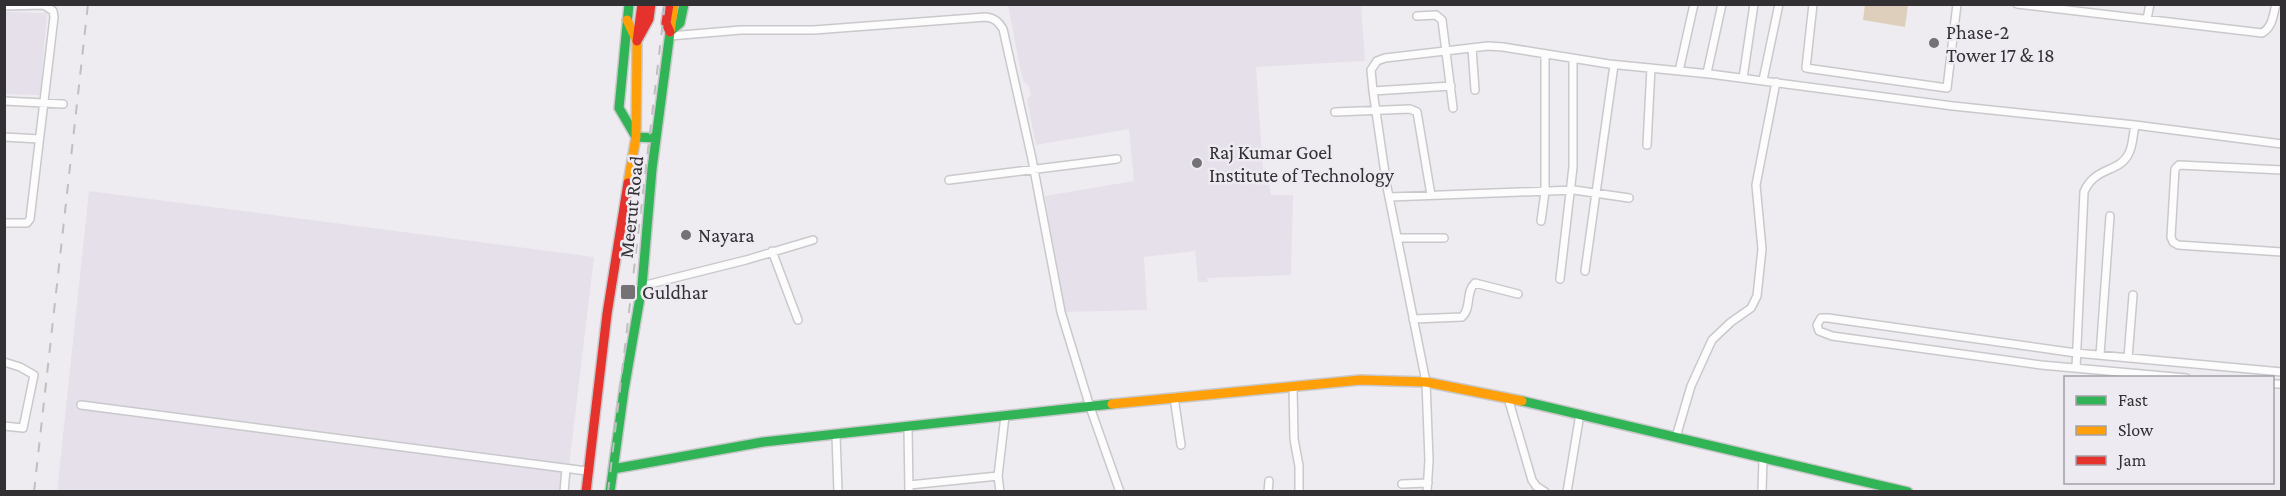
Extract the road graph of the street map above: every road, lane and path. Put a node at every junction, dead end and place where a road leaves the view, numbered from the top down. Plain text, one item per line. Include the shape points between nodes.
1 (629, 4) edge
2 (642, 4) edge
3 (651, 4) edge
4 (669, 4) edge
5 (674, 4) edge
6 (684, 4) edge
7 (1694, 4) edge
8 (1722, 4) edge
9 (1754, 4) edge
10 (1779, 4) edge
11 (1814, 4) edge
12 (1957, 4) edge
13 (2017, 4) edge
14 (2150, 4) edge
15 (2276, 4) edge
16 (4, 6) edge
17 (1417, 16) dead end
18 (2147, 19) junction
19 (627, 20) junction
20 (670, 34) junction
21 (637, 41) junction
22 (1472, 48) junction
23 (1447, 51) junction
24 (1545, 54) junction
25 (1573, 59) junction
26 (1614, 65) junction
27 (1651, 68) junction
28 (1679, 71) junction
29 (1707, 73) junction
30 (1743, 78) junction
31 (1763, 80) junction
32 (1776, 82) junction
33 (1451, 86) junction
34 (1475, 90) dead end
35 (1373, 91) junction
36 (4, 100) edge
37 (44, 103) junction
38 (63, 104) dead end
39 (1453, 108) dead end
40 (1376, 110) junction
41 (1335, 112) dead end
42 (2135, 125) junction
43 (4, 136) edge
44 (636, 137) junction
45 (656, 138) junction
46 (39, 139) junction
47 (2282, 144) edge
48 (1647, 145) dead end
49 (1117, 159) dead end
50 (1034, 170) junction
51 (2282, 170) edge
52 (949, 180) dead end
53 (1572, 190) junction
54 (1545, 192) junction
55 (1596, 193) junction
56 (1431, 195) junction
57 (1390, 197) junction
58 (1629, 198) dead end
59 (2110, 216) dead end
60 (1540, 221) dead end
61 (4, 223) edge
62 (1399, 238) junction
63 (1444, 238) dead end
64 (813, 240) dead end
65 (772, 251) junction
66 (2282, 252) edge
67 (1585, 271) dead end
68 (1560, 279) dead end
69 (642, 286) junction
70 (1518, 294) dead end
71 (2133, 295) dead end
72 (1413, 319) junction
73 (798, 320) dead end
74 (1970, 338) junction
75 (2076, 353) junction
76 (1966, 354) junction
77 (2100, 355) junction
78 (2128, 358) junction
79 (4, 362) edge
80 (2076, 368) junction
81 (2282, 372) edge
82 (2164, 376) edge
83 (1426, 382) junction
84 (1293, 386) junction
85 (1174, 397) junction
86 (1508, 398) junction
87 (81, 405) dead end
88 (1090, 407) junction
89 (1580, 414) junction
90 (1005, 416) junction
91 (4, 426) edge
92 (908, 427) junction
93 (836, 435) junction
94 (1676, 437) junction
95 (1181, 445) dead end
96 (1763, 458) junction
97 (566, 469) junction
98 (613, 469) junction
99 (587, 471) junction
100 (998, 476) junction
101 (1269, 482) dead end
102 (1428, 483) junction
103 (1402, 484) dead end
104 (909, 488) edge
105 (564, 492) edge
106 (586, 492) edge
107 (610, 492) edge
108 (838, 492) edge
109 (1000, 492) edge
110 (1120, 492) edge
111 (1269, 492) edge
112 (1299, 492) edge
113 (1427, 492) edge
114 (1545, 492) edge
115 (1567, 492) edge
116 (1762, 492) edge
117 (1908, 492) edge

1 - 19 main road
2 - 21 main road, Meerut Road
3 - 21 main road via 649,19
4 - 20 main road via 666,23
5 - 20 main road
6 - 20 main road via 680,22
7 - 28 street
8 - 29 street
9 - 30 street
10 - 31 street
11 - 12 street via 1806,68 1947,88
13 - 18 street
14 - 18 street
15 - 18 street via 2271,24 2262,33
16 - 37 street via 44,5 53,11
17 - 23 street via 1441,17
19 - 21 main road
19 - 44 main road via 619,108
20 - 45 main road, Meerut Road
20 - 50 street via 814,30 994,18 1003,28
21 - 44 main road, Meerut Road
22 - 23 street
22 - 24 street via 1503,47
22 - 34 street
23 - 33 street
23 - 35 street via 1377,61 1371,70
24 - 25 street
24 - 54 street
25 - 26 street
25 - 53 street
26 - 27 street
26 - 55 street
27 - 28 street
27 - 48 street
28 - 29 street
29 - 30 street
30 - 31 street
31 - 32 street
32 - 42 street
32 - 94 street via 1756,185 1762,249 1757,296 1751,308 1712,340 1691,386
33 - 35 street
33 - 39 street
35 - 40 street
36 - 37 street
37 - 38 street
37 - 46 street
40 - 41 street
40 - 56 street via 1417,112
40 - 57 street
42 - 47 street
42 - 75 street via 2125,159 2097,174 2084,192
43 - 46 street
44 - 45 main road
44 - 99 main road, Meerut Road via 607,314
45 - 69 main road, Meerut Road
46 - 61 street via 30,219 21,224
49 - 50 street
50 - 52 street
50 - 88 street via 1061,312
51 - 66 street via 2179,165 2175,169 2171,237 2178,245
53 - 54 street
53 - 55 street
53 - 68 street
54 - 56 street
54 - 60 street
55 - 58 street
55 - 67 street
56 - 57 street
57 - 62 street
59 - 77 street
62 - 63 street
62 - 72 street
64 - 65 street
65 - 69 street
65 - 73 street
69 - 98 main road, Meerut Road
70 - 72 street via 1475,283 1462,317
71 - 78 street
72 - 83 street
74 - 75 street
74 - 76 street
74 - 76 street via 1828,318 1821,318 1817,326 1819,331 1832,336
75 - 77 street
75 - 80 street
76 - 80 street
77 - 78 street
78 - 81 street
79 - 91 street via 34,375 22,428
80 - 82 street
83 - 84 main road via 1360,380
83 - 86 main road
83 - 102 street
84 - 85 main road
84 - 112 street
85 - 88 main road
85 - 95 street
86 - 89 main road
86 - 114 street via 1532,480
87 - 97 street
88 - 90 main road
88 - 110 street
89 - 94 main road
89 - 115 street
90 - 92 main road
90 - 100 street
92 - 93 main road
92 - 104 street
93 - 98 main road via 763,442
93 - 108 street
94 - 96 main road
96 - 116 street
96 - 117 main road
97 - 99 street
97 - 105 street
98 - 107 main road, Meerut Road
99 - 106 main road, Meerut Road
100 - 104 street
100 - 109 street
101 - 111 street
102 - 103 street
102 - 113 street

